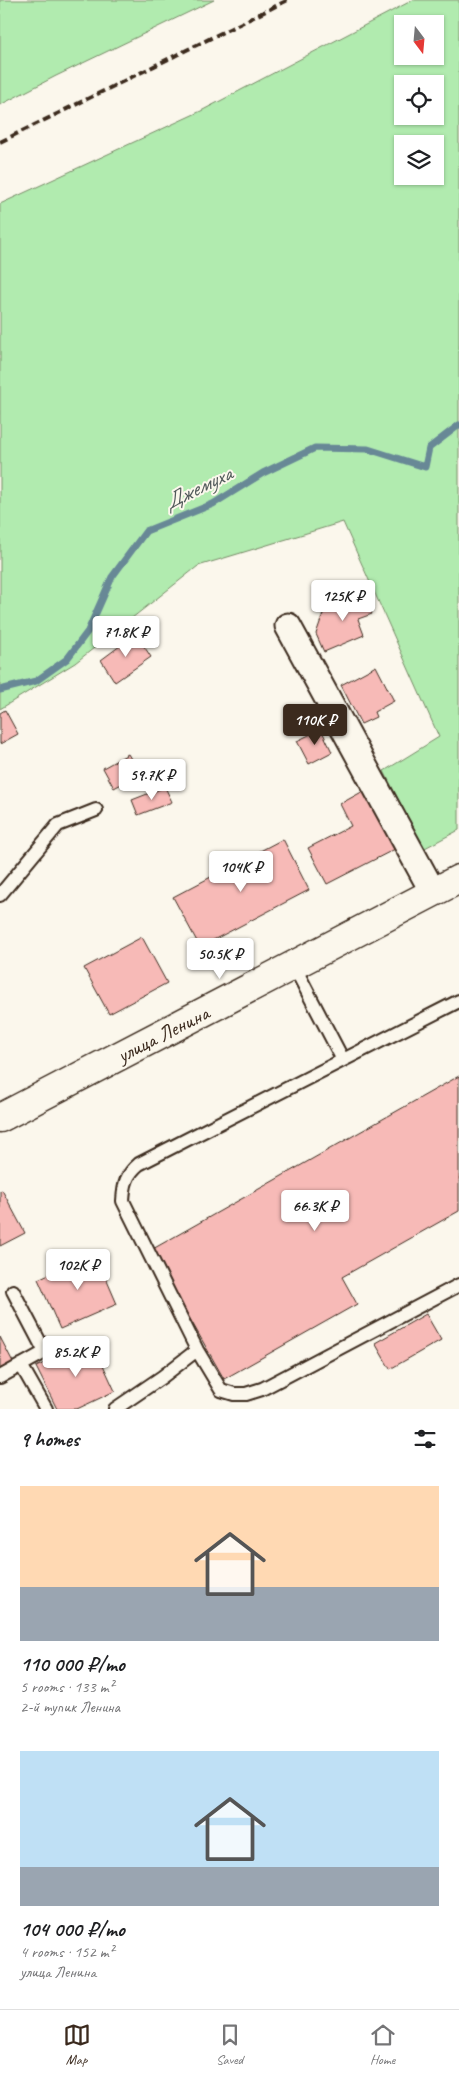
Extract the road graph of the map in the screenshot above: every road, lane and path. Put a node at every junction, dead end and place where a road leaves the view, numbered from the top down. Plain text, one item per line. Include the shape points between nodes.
1 (288, 626) dead end
2 (96, 810) dead end
3 (459, 879) edge
4 (433, 892) junction
5 (0, 895) edge
6 (294, 966) junction
7 (459, 1001) edge
8 (343, 1060) junction
9 (0, 1118) edge
10 (459, 1285) edge
11 (13, 1290) dead end
12 (197, 1350) junction
13 (21, 1365) junction
14 (0, 1377) edge
15 (46, 1409) edge
16 (115, 1409) edge

1 - 4 street
2 - 5 lane via 58,824
3 - 4 main road, улица Ленина
4 - 6 main road, улица Ленина
6 - 8 lane
6 - 9 main road, улица Ленина
7 - 8 lane
8 - 12 lane via 129,1172 124,1184 124,1201
10 - 12 lane via 262,1389 246,1394 221,1390
11 - 13 lane via 45,1352
12 - 16 lane
13 - 14 lane
13 - 15 lane

